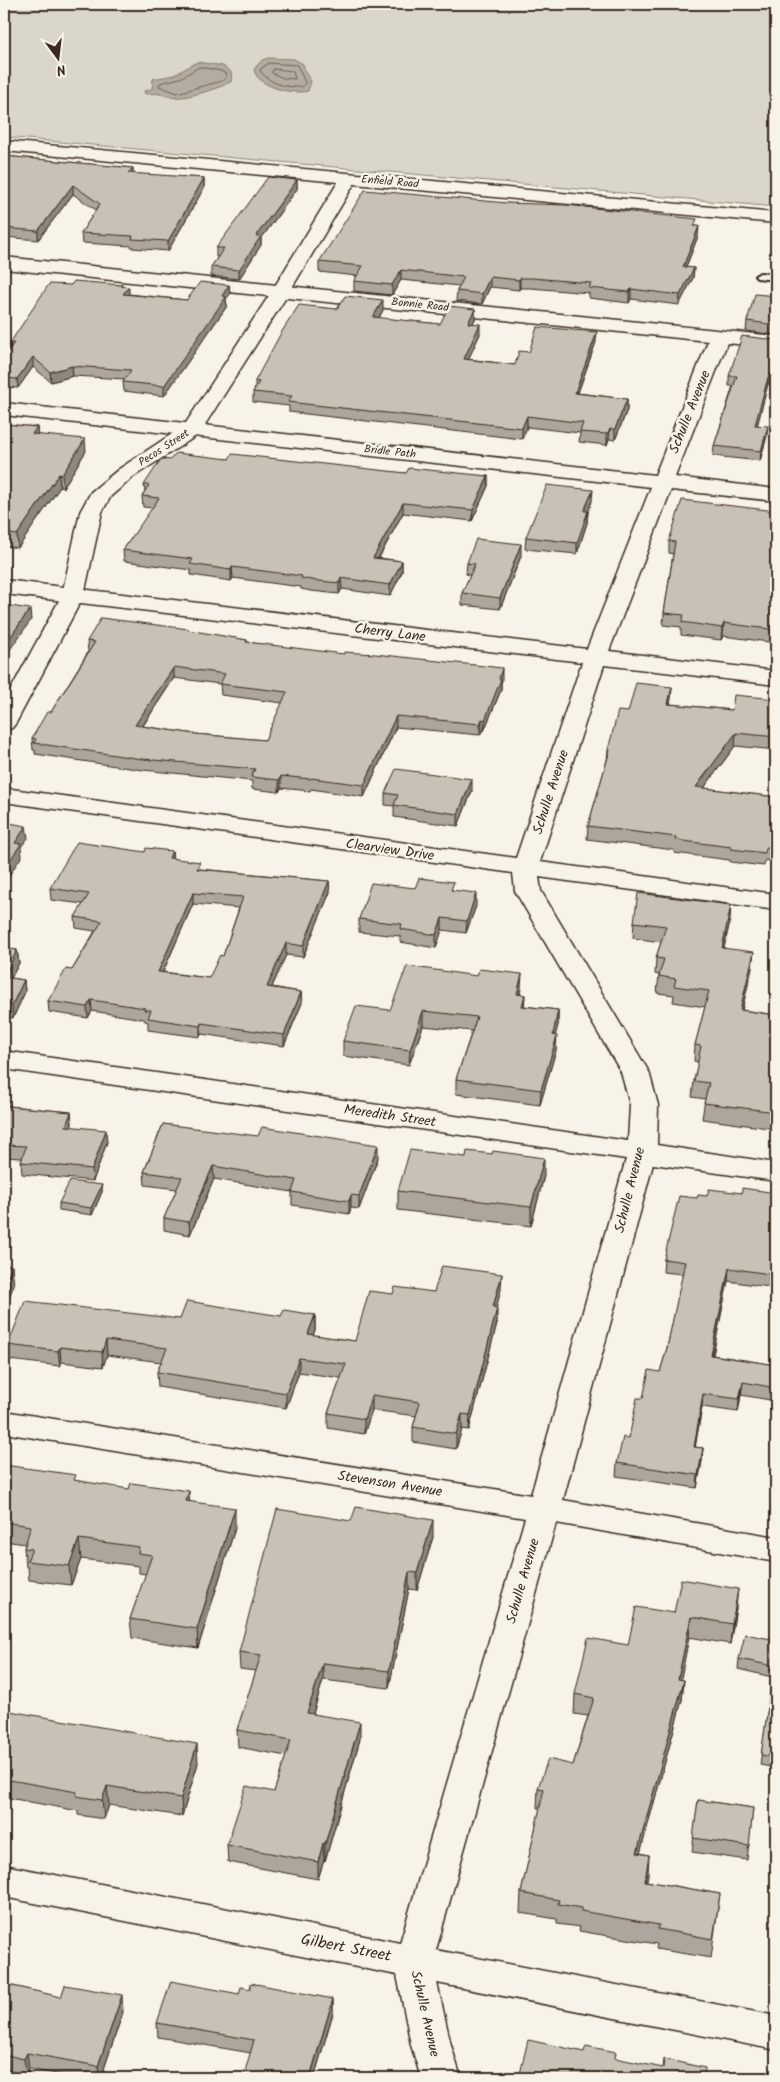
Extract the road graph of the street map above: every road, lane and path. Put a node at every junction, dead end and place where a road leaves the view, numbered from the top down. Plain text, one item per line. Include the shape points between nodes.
1 (4, 146) edge
2 (349, 178) junction
3 (776, 218) edge
4 (4, 263) edge
5 (760, 276) dead end
6 (776, 277) edge
7 (281, 291) junction
8 (720, 336) junction
9 (776, 342) edge
10 (4, 409) edge
11 (192, 430) junction
12 (662, 482) junction
13 (776, 494) edge
14 (4, 587) edge
15 (73, 595) junction
16 (595, 657) junction
17 (776, 678) edge
18 (4, 723) edge
19 (4, 795) edge
20 (525, 868) junction
21 (776, 902) edge
22 (4, 1060) edge
23 (642, 1152) junction
24 (776, 1172) edge
25 (4, 1422) edge
26 (544, 1509) junction
27 (776, 1550) edge
28 (4, 1881) edge
29 (413, 1962) junction
30 (776, 2033) edge
31 (441, 2078) edge

1 - 2 street, Enfield Road
2 - 3 street, Enfield Road
2 - 7 street, Pecos Street
4 - 7 street, Bonnie Road
5 - 6 lane
7 - 8 street, Bonnie Road
7 - 11 street, Pecos Street
8 - 9 street, Bonnie Road
8 - 12 street, Schulle Avenue
10 - 11 street, Bridle Path
11 - 12 street, Bridle Path
11 - 15 street, Pecos Street via 102,492 91,512
12 - 13 street, Bridle Path
12 - 16 street, Schulle Avenue
14 - 15 street, Cherry Lane
15 - 16 street, Cherry Lane
15 - 18 street, Pecos Street
16 - 17 street, Cherry Lane
16 - 20 street, Schulle Avenue
19 - 20 street, Clearview Drive
20 - 21 street, Clearview Drive
20 - 23 street, Schulle Avenue via 528,891 635,1072 644,1105
22 - 23 street, Meredith Street
23 - 24 street, Meredith Street
23 - 26 street, Schulle Avenue
25 - 26 street, Stevenson Avenue
26 - 27 street, Stevenson Avenue
26 - 29 street, Schulle Avenue
28 - 29 street, Gilbert Street
29 - 30 street, Gilbert Street
29 - 31 street, Schulle Avenue

